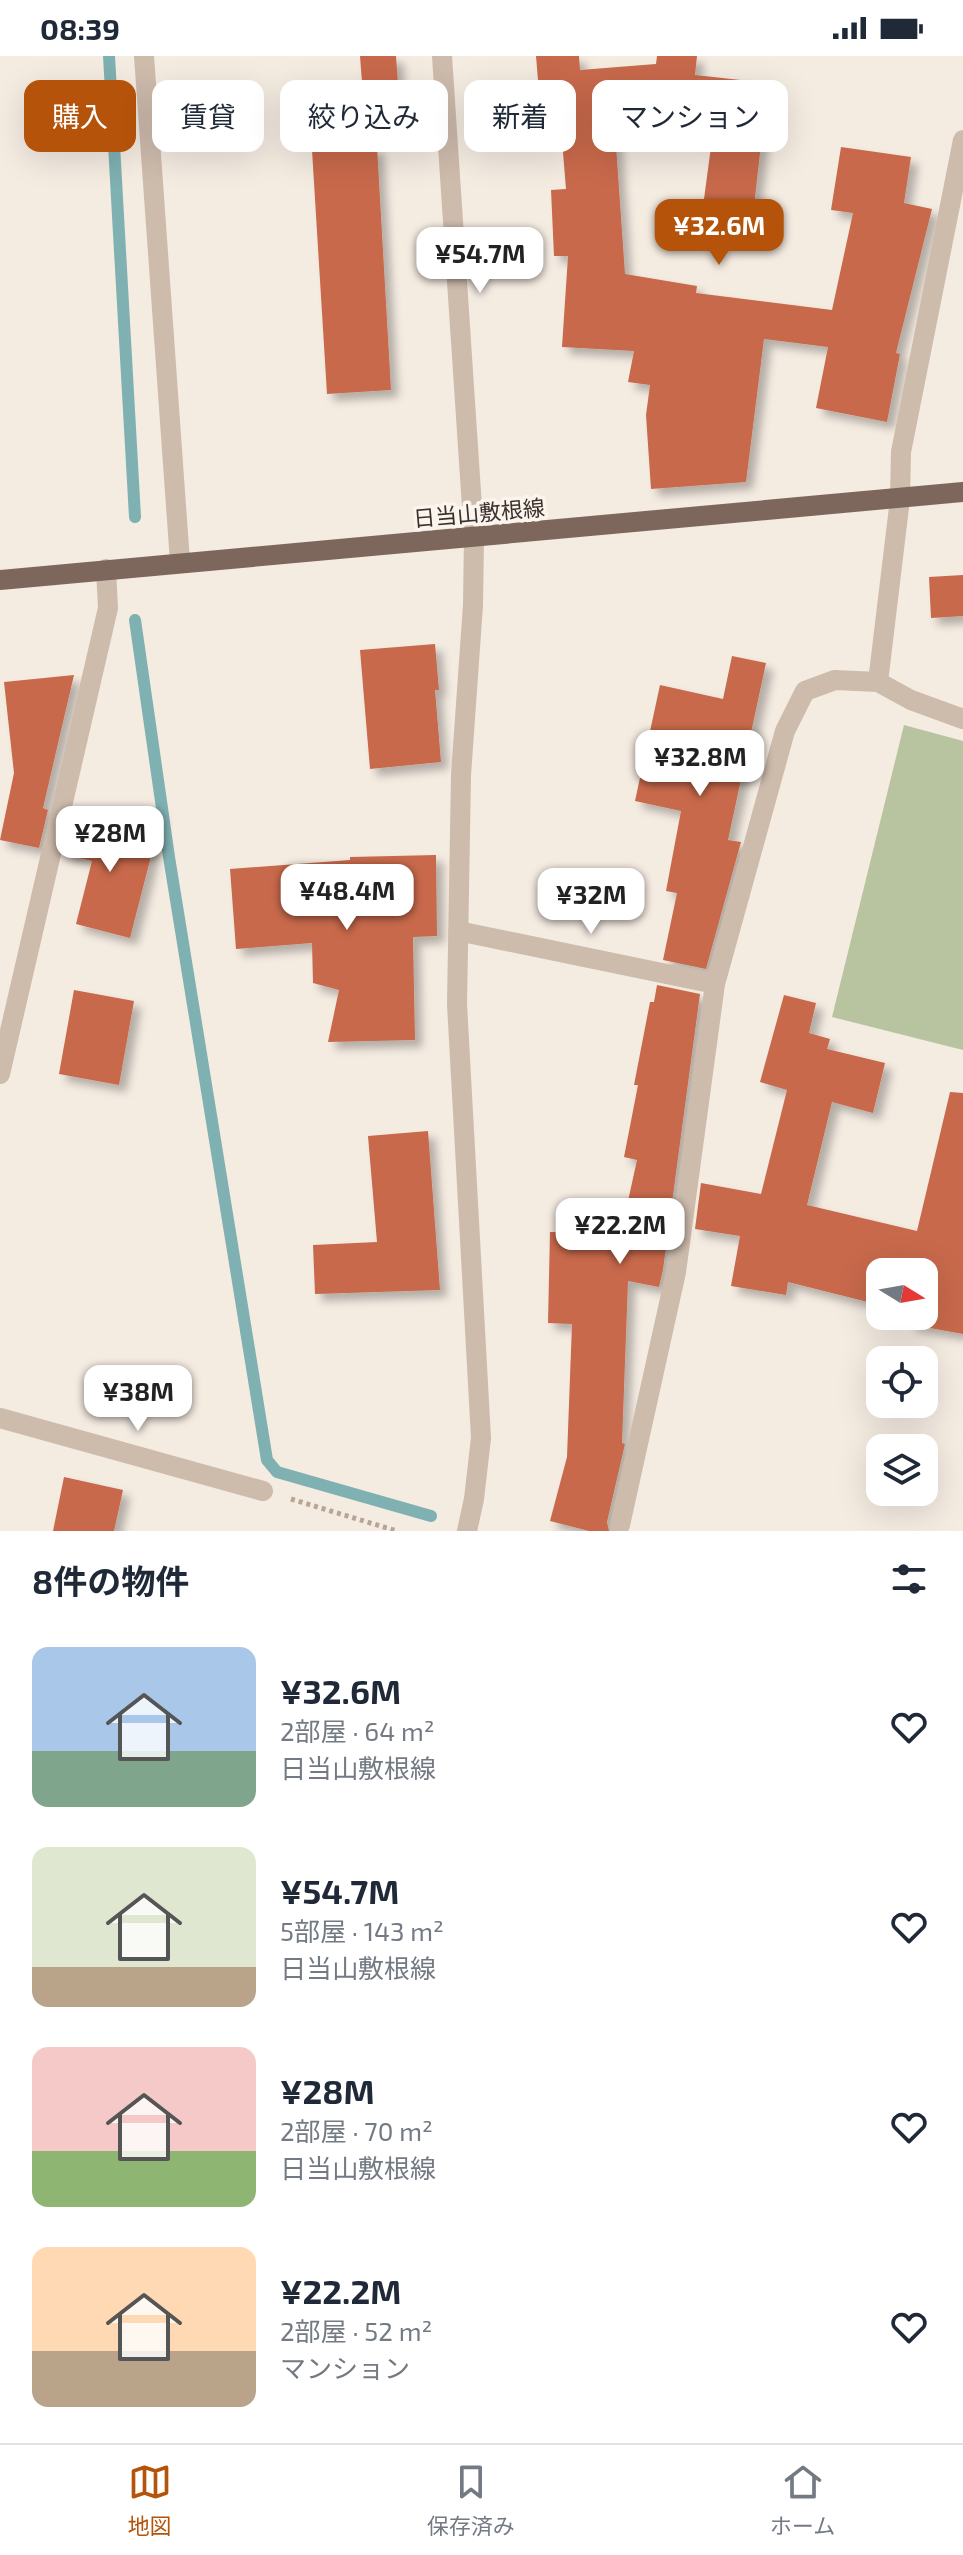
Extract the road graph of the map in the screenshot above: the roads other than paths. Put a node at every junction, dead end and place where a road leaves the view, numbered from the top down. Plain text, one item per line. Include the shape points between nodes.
1 (144, 56) edge
2 (442, 56) edge
3 (963, 140) edge
4 (963, 492) edge
5 (900, 499) junction
6 (474, 537) junction
7 (180, 562) junction
8 (106, 569) junction
9 (0, 580) edge
10 (878, 682) junction
11 (963, 719) edge
12 (458, 931) junction
13 (715, 984) junction
14 (0, 1074) edge
15 (0, 1418) edge
16 (263, 1491) road end
17 (620, 1525) dead end
18 (467, 1531) edge

1 - 7 street
2 - 6 street
3 - 5 street via 901,452
4 - 5 main road, 日当山敷根線
5 - 6 main road, 日当山敷根線
5 - 10 street
6 - 7 main road, 日当山敷根線
6 - 12 street
7 - 8 main road, 日当山敷根線
8 - 9 main road, 日当山敷根線
8 - 14 street via 108,608
10 - 11 street
10 - 13 street via 835,680 805,691 785,731
12 - 13 street
12 - 18 street via 457,1004 481,1438
13 - 17 street via 676,1272
15 - 16 street

